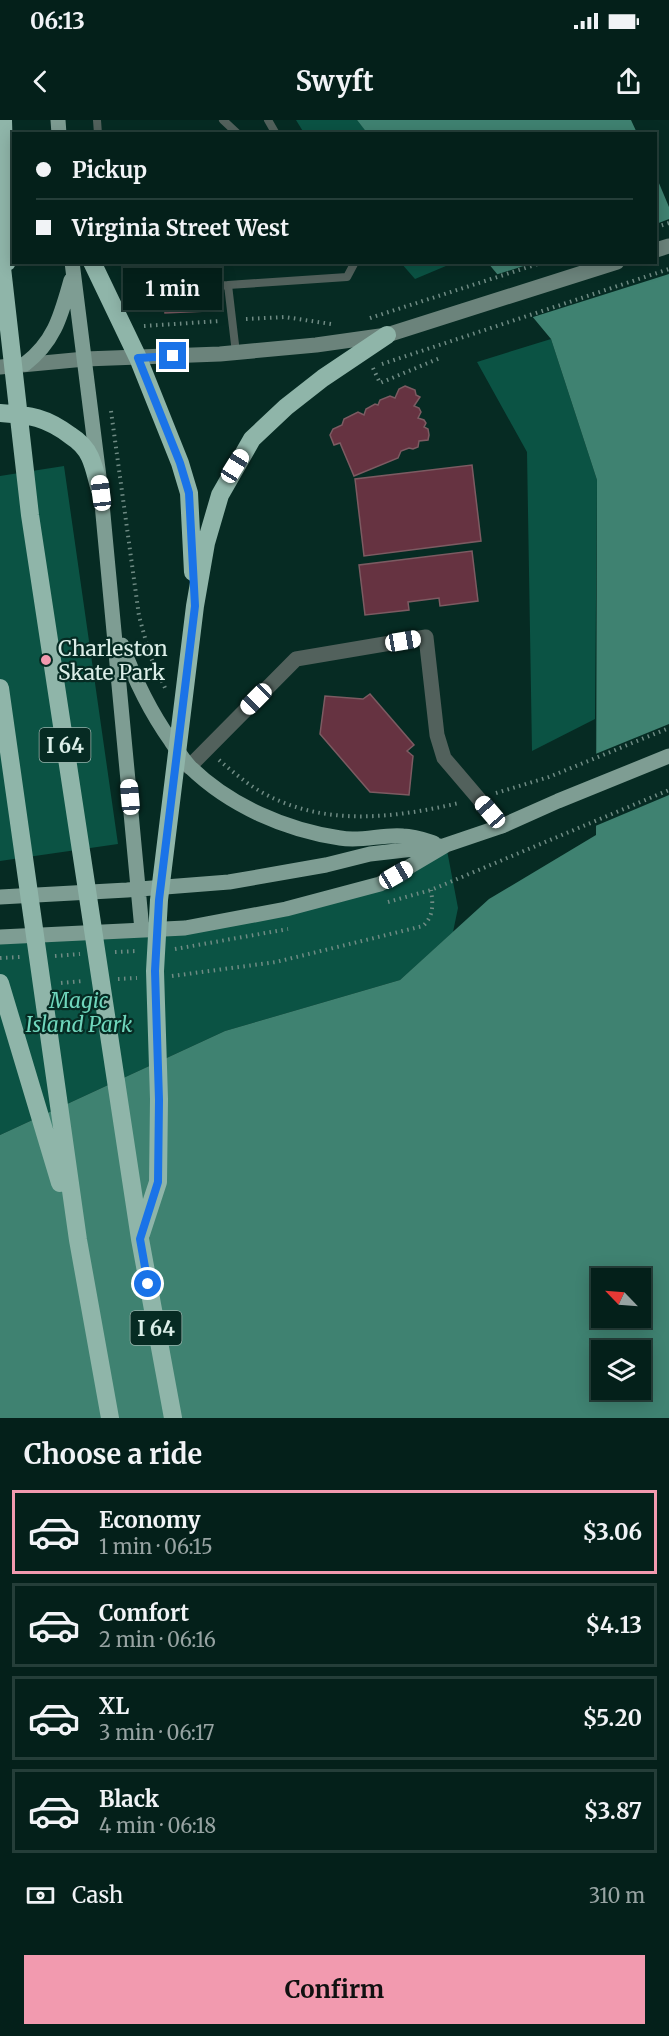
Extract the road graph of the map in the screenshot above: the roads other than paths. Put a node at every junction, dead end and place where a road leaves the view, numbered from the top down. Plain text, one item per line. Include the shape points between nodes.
1 (3, 120) edge
2 (223, 120) edge
3 (234, 132) edge
4 (0, 250) edge
5 (93, 264) edge
6 (126, 264) edge
7 (354, 264) edge
8 (610, 264) edge
9 (73, 267) edge
10 (228, 285) junction
11 (9, 330) junction
12 (387, 335) junction
13 (236, 353) junction
14 (138, 358) junction
15 (85, 360) junction
16 (25, 364) junction
17 (0, 367) edge
18 (0, 413) edge
19 (101, 493) junction
20 (195, 606) junction
21 (113, 618) junction
22 (0, 688) edge
23 (669, 756) edge
24 (189, 767) junction
25 (502, 826) junction
26 (446, 845) junction
27 (138, 889) junction
28 (0, 897) edge
29 (142, 930) junction
30 (0, 937) edge
31 (0, 983) edge
32 (140, 1239) junction
33 (78, 1240) junction
34 (110, 1418) edge
35 (173, 1418) edge

1 - 11 highway
2 - 3 lane
4 - 11 highway, I 64
5 - 14 highway
6 - 10 lane via 131,279 149,291
7 - 10 lane via 347,277
8 - 12 main road
9 - 15 main road
9 - 16 main road via 62,314 52,335
10 - 13 lane
11 - 32 highway, I 64 via 30,515
12 - 13 main road
12 - 20 highway via 323,378 252,439 220,495 206,543
13 - 14 main road
14 - 15 main road
14 - 20 highway via 189,493
15 - 16 main road
15 - 19 main road
16 - 17 main road
18 - 19 highway via 26,414 52,422 73,437 90,456
19 - 21 main road
20 - 32 highway via 159,900 155,971 158,1182
21 - 24 main road via 150,711
21 - 27 main road
22 - 33 highway, I 64
23 - 25 main road
24 - 25 street via 296,659 426,637 437,735 444,758
24 - 26 main road via 223,793 292,828 342,839 403,836
25 - 26 main road
26 - 27 main road via 370,854 229,882
26 - 29 main road via 380,884 286,909 185,928
27 - 28 main road
27 - 29 main road
29 - 30 main road
31 - 33 highway
32 - 35 highway, I 64
33 - 34 highway, I 64

